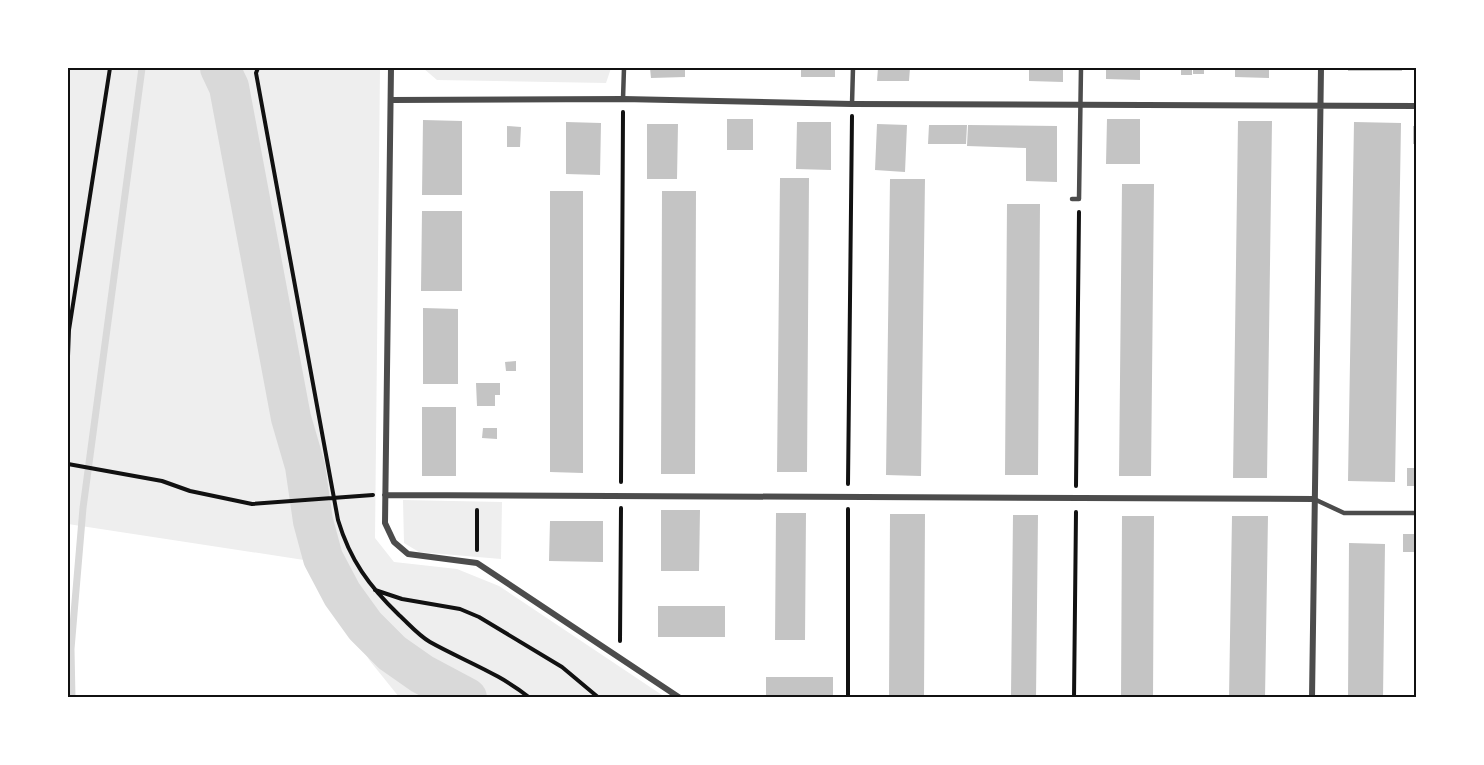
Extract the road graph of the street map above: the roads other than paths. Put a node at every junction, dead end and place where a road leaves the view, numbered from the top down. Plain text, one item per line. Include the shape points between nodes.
1 (391, 68) edge
2 (624, 68) edge
3 (853, 68) edge
4 (1081, 68) edge
5 (1321, 68) edge
6 (623, 99) junction
7 (391, 100) junction
8 (852, 104) junction
9 (1081, 104) junction
10 (1320, 105) junction
11 (1416, 106) edge
12 (1072, 199) dead end
13 (385, 495) junction
14 (1314, 500) junction
15 (1416, 513) edge
16 (680, 698) edge
17 (1312, 698) edge

1 - 7 street
2 - 6 lane
3 - 8 lane
4 - 9 lane
5 - 10 street
6 - 7 street
6 - 8 street
7 - 13 street
8 - 9 street
9 - 10 street
9 - 12 lane via 1079,199
10 - 11 street
10 - 14 street
13 - 14 street
13 - 16 street via 385,523 400,548 416,556 477,563
14 - 15 lane via 1344,513
14 - 17 street

